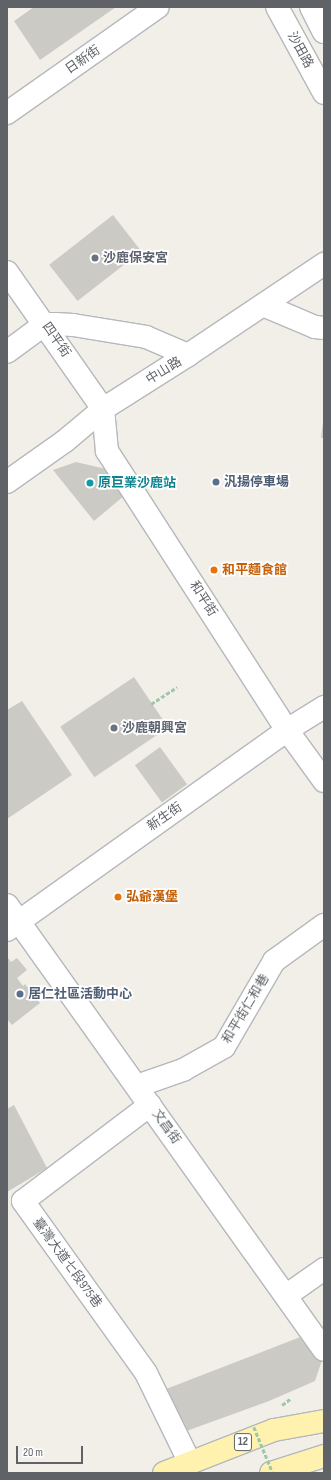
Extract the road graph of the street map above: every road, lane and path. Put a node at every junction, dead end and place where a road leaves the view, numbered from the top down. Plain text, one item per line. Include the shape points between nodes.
1 (158, 7) edge
2 (277, 7) edge
3 (311, 7) edge
4 (324, 32) edge
5 (324, 94) edge
6 (7, 113) edge
7 (324, 264) edge
8 (7, 272) edge
9 (263, 305) junction
10 (45, 324) junction
11 (324, 328) edge
12 (7, 352) edge
13 (188, 355) junction
14 (104, 409) junction
15 (7, 482) edge
16 (177, 688) dead end
17 (151, 704) dead end
18 (324, 706) edge
19 (287, 730) junction
20 (324, 780) edge
21 (11, 919) edge
22 (324, 925) edge
23 (136, 1086) junction
24 (150, 1105) junction
25 (324, 1269) edge
26 (287, 1295) junction
27 (324, 1350) edge
28 (324, 1421) edge
29 (254, 1427) dead end
30 (324, 1443) edge
31 (324, 1456) edge
32 (190, 1463) junction
33 (278, 1471) edge
34 (164, 1473) edge

1 - 6 street, 日新街
2 - 5 street, 沙田路
3 - 4 street
7 - 9 street, 中山路
8 - 10 street, 四平街
9 - 11 street via 315,327
9 - 13 street, 中山路
10 - 12 street
10 - 13 street via 73,325 146,337
10 - 14 street, 四平街
13 - 14 street, 中山路
14 - 15 street, 中山路 via 65,441
14 - 19 street, 和平街 via 107,451
16 - 17 path
18 - 19 street, 新生街
19 - 20 street, 和平街
19 - 21 street, 新生街
21 - 23 street, 文昌街
22 - 23 street, 和平街仁和巷 via 274,961 224,1047 183,1070
23 - 24 street, 文昌街
24 - 26 street, 文昌街
24 - 32 street, 臺灣大道七段975巷 via 23,1201 146,1373
25 - 26 street
26 - 27 street, 文昌街
28 - 32 main road, 12 via 274,1430
29 - 33 path, bridge
30 - 33 main road
31 - 33 main road
32 - 34 main road, 12

